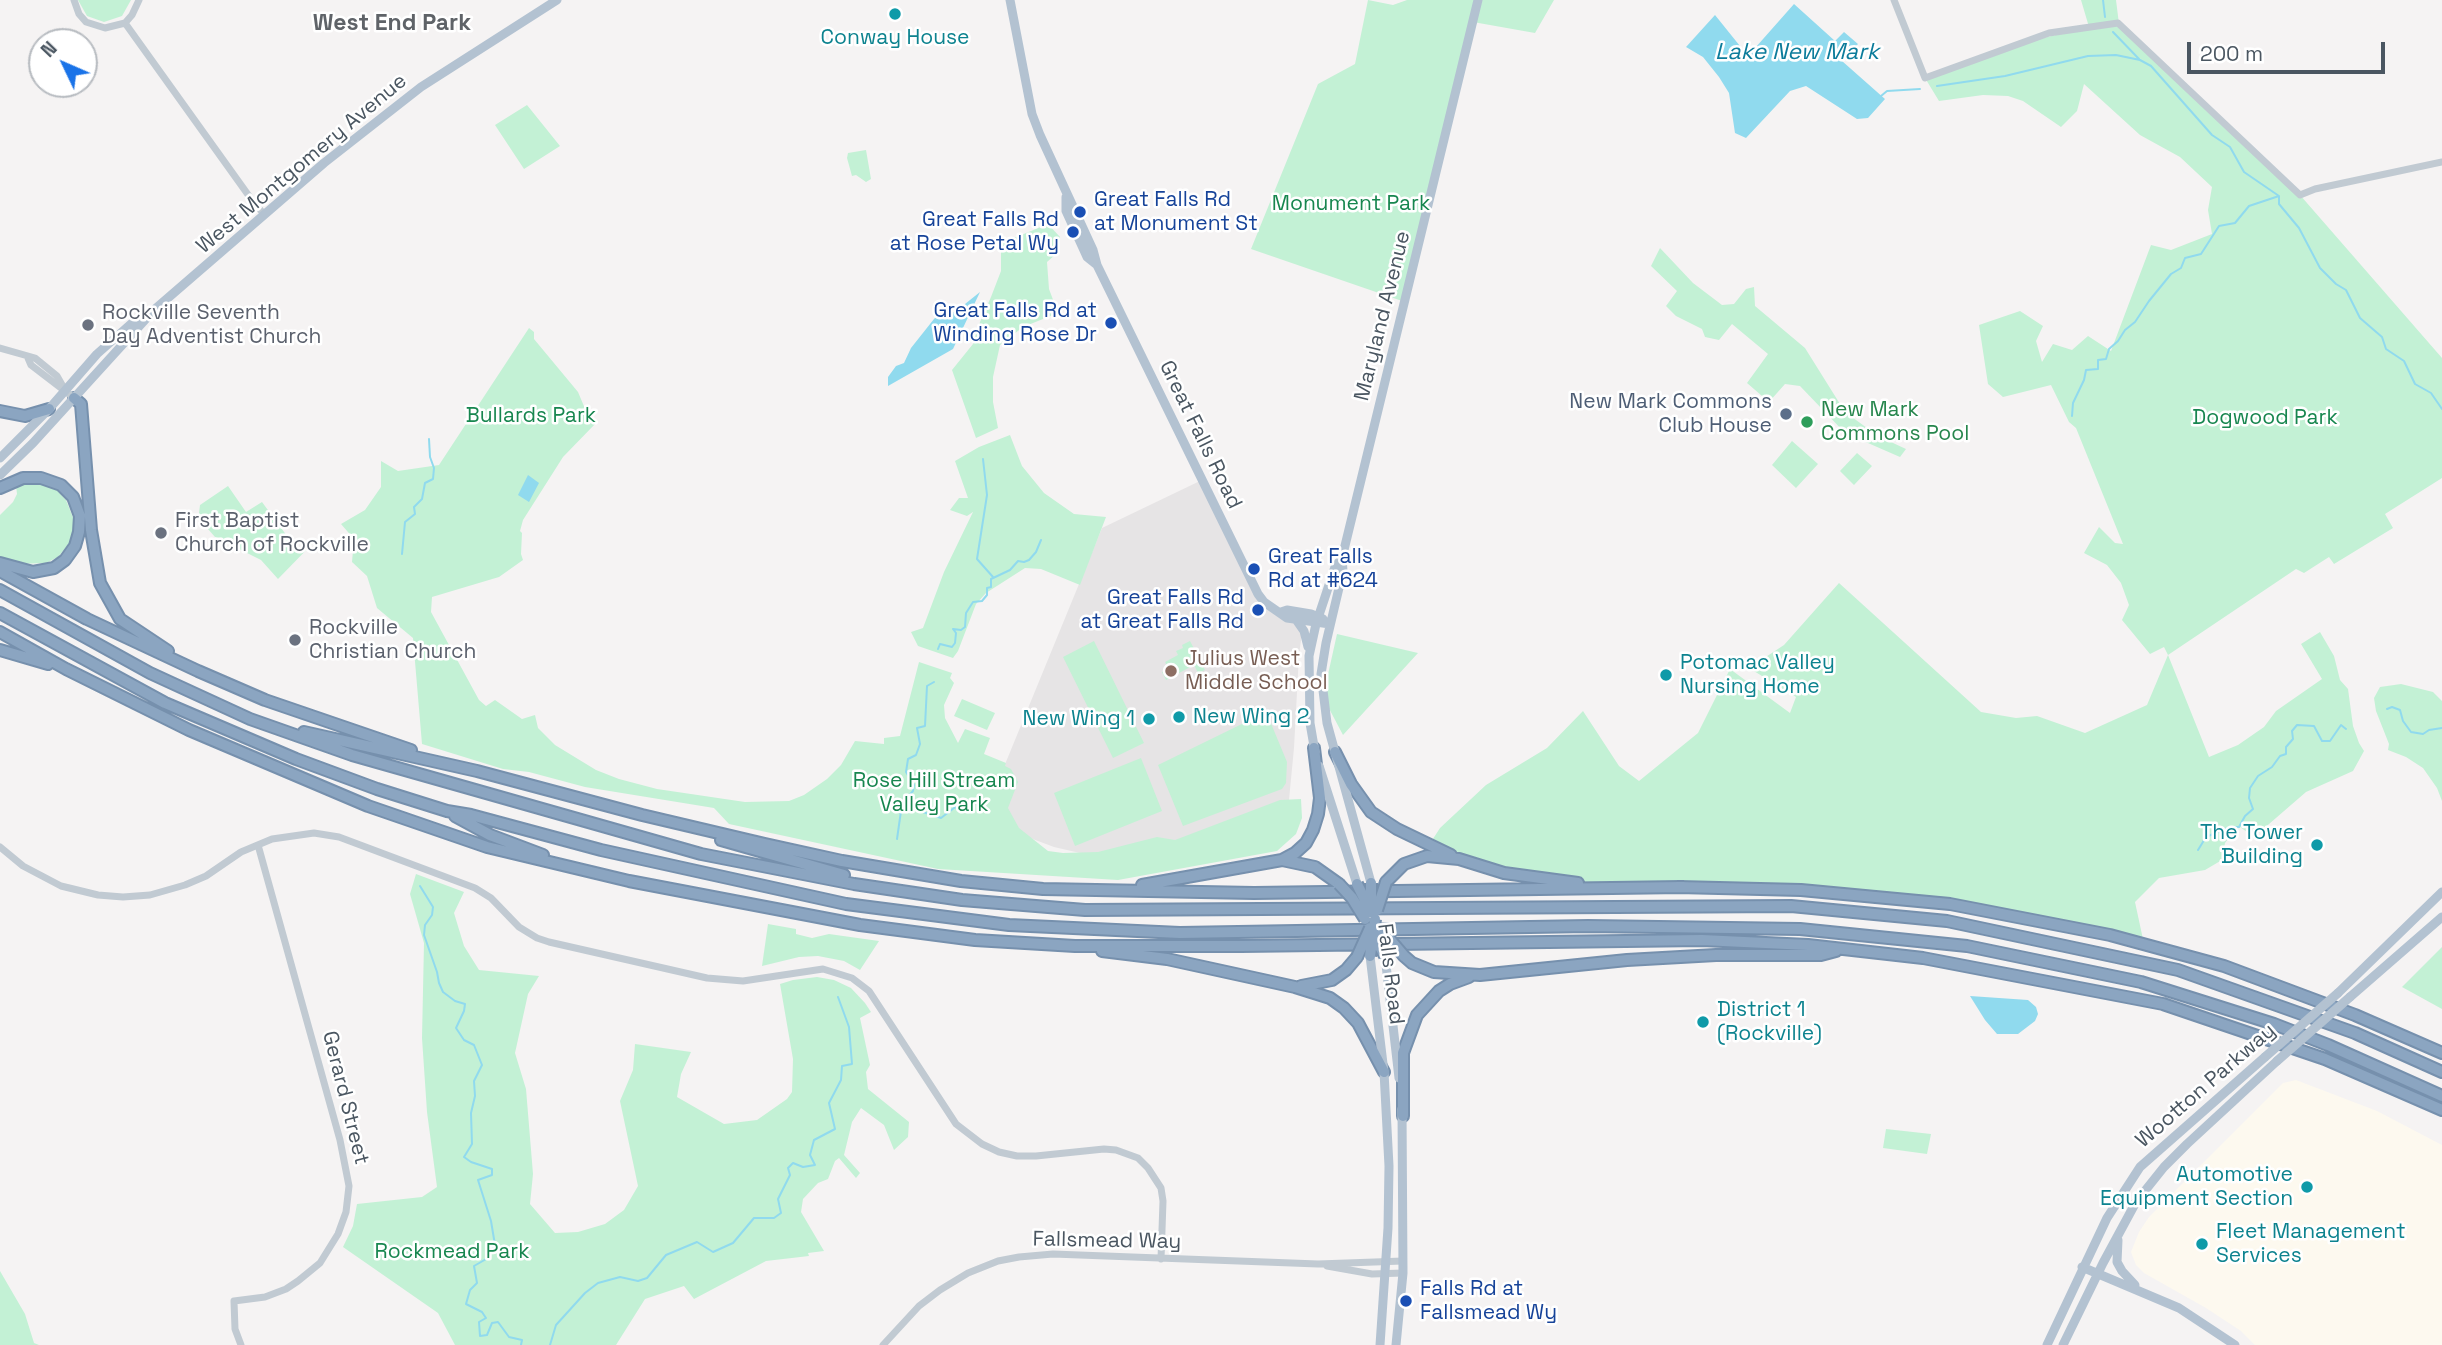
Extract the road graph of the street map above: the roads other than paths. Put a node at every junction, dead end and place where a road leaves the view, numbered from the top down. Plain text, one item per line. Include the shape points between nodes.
1 (74, 0) edge
2 (139, 0) edge
3 (557, 0) edge
4 (1010, 0) edge
5 (1478, 0) edge
6 (1894, 0) edge
7 (125, 23) junction
8 (2442, 162) edge
9 (264, 214) junction
10 (146, 318) junction
11 (0, 348) edge
12 (65, 390) junction
13 (74, 398) junction
14 (49, 409) junction
15 (0, 411) edge
16 (0, 458) edge
17 (0, 475) edge
18 (0, 488) edge
19 (1342, 558) junction
20 (0, 563) edge
21 (0, 571) edge
22 (0, 590) edge
23 (1281, 612) junction
24 (0, 613) edge
25 (1318, 620) junction
26 (1297, 621) junction
27 (1330, 624) junction
28 (0, 632) edge
29 (0, 650) edge
30 (1309, 656) junction
31 (65, 669) junction
32 (198, 671) junction
33 (250, 719) junction
34 (1314, 748) junction
35 (1335, 752) junction
36 (477, 771) junction
37 (447, 811) junction
38 (642, 816) junction
39 (258, 845) junction
40 (0, 847) edge
41 (1459, 859) junction
42 (1282, 860) junction
43 (597, 874) junction
44 (1371, 883) joint
45 (1357, 884) joint
46 (1683, 887) junction
47 (1043, 889) junction
48 (897, 890) junction
49 (2442, 892) edge
50 (2442, 917) edge
51 (1372, 923) junction
52 (1075, 946) junction
53 (1844, 949) junction
54 (1370, 956) joint
55 (1385, 956) joint
56 (1480, 975) junction
57 (1295, 987) junction
58 (2442, 1054) edge
59 (1384, 1072) junction
60 (2442, 1072) edge
61 (2442, 1096) edge
62 (2442, 1110) edge
63 (1403, 1116) junction
64 (2120, 1230) junction
65 (1161, 1259) junction
66 (1386, 1261) junction
67 (1403, 1261) junction
68 (1318, 1264) junction
69 (2082, 1267) junction
70 (1403, 1273) junction
71 (2097, 1273) junction
72 (1386, 1274) junction
73 (2145, 1293) junction
74 (242, 1345) edge
75 (883, 1345) edge
76 (1380, 1345) edge
77 (1396, 1345) edge
78 (2047, 1345) edge
79 (2063, 1345) edge
80 (2235, 1345) edge

1 - 7 street via 79,14 95,26
2 - 7 street
3 - 9 main road, West Montgomery Avenue via 421,88
4 - 23 main road, Great Falls Road via 1032,114 1066,197 1066,211 1087,257 1097,265 1258,594
5 - 19 main road, Maryland Avenue
6 - 8 street via 1925,78 2049,33 2119,23 2300,195
7 - 9 street
9 - 10 main road, West Montgomery Avenue
10 - 12 main road, West Montgomery Avenue via 112,340
10 - 13 main road, West Montgomery Avenue
11 - 12 street via 35,358 57,376
12 - 13 street
12 - 14 main road, West Montgomery Avenue
13 - 17 main road, West Montgomery Avenue
13 - 32 highway via 81,404 100,583 120,619
14 - 15 highway via 24,416
14 - 16 main road, West Montgomery Avenue
18 - 20 highway via 23,478 41,478 61,485 80,516 75,546 54,568 33,572
19 - 25 main road, Maryland Avenue
19 - 27 main road, Maryland Avenue
21 - 32 highway via 87,619
22 - 33 highway via 150,673
23 - 25 main road, Great Falls Road
23 - 26 main road, Great Falls Road
24 - 37 highway via 165,703 232,733
25 - 26 main road, Great Falls Road
25 - 27 main road, Great Falls Road
25 - 30 main road
26 - 30 main road
27 - 35 main road via 1321,674
28 - 31 highway
29 - 31 highway
30 - 34 main road
31 - 43 highway via 189,730 368,806 487,847
32 - 36 highway via 265,700
33 - 36 highway
33 - 48 highway via 352,755 701,855
34 - 42 highway via 1318,814 1306,842
34 - 45 main road
35 - 41 highway via 1371,812 1397,830
35 - 44 main road
36 - 38 highway
37 - 43 highway via 490,835
37 - 61 highway via 846,904 1009,925 1180,933 1588,926 1800,929 1967,946 2141,982 2274,1024
38 - 47 highway via 867,866
38 - 48 highway
39 - 40 street via 185,886 124,897 61,886 23,866
39 - 65 street via 314,833 339,837 475,888 537,938 706,978 743,981 823,969 852,978 869,991 942,1107 965,1133 999,1152 1017,1156 1116,1150 1138,1158 1149,1168 1163,1201
39 - 74 street, Gerard Street via 341,1140 349,1186 338,1234 320,1263 286,1289 234,1301 235,1329
41 - 46 highway via 1504,873 1595,885
41 - 51 highway, bridge via 1416,858 1404,864 1386,882
42 - 47 highway via 1149,884
42 - 51 highway, bridge via 1328,874
43 - 52 highway via 860,925 975,940
44 - 51 highway, bridge
45 - 51 highway, bridge
46 - 47 highway via 1254,893
46 - 58 highway via 1801,890 1950,904 2110,935 2224,966 2355,1015
48 - 60 highway via 1085,910 1791,906 1947,921 2178,970 2355,1033
49 - 69 main road, Wootton Parkway, bridge via 2338,993 2140,1167
50 - 64 main road, Wootton Parkway, bridge via 2164,1167
51 - 54 highway, bridge
51 - 55 highway, bridge
51 - 56 highway, bridge via 1412,963 1434,972
51 - 57 highway, bridge via 1346,970 1332,980
52 - 53 highway via 1702,940
52 - 57 highway via 1167,959
53 - 56 highway via 1821,955 1627,960
53 - 62 highway via 1923,958 2163,1004 2325,1059
54 - 59 main road, Falls Road
55 - 63 main road, Falls Road
56 - 63 highway via 1450,984 1418,1015 1403,1053
57 - 59 highway via 1330,998 1344,1008 1363,1031
59 - 66 main road, Falls Road
63 - 67 main road, Falls Road
64 - 71 main road, Wootton Parkway
64 - 73 main road via 2117,1262 2130,1282
65 - 68 street, Fallsmead Way
65 - 75 street, Fallsmead Way via 1053,1254 998,1261 940,1290
66 - 67 street, Fallsmead Way
66 - 68 street, Fallsmead Way
66 - 72 main road, Falls Road
67 - 70 main road, Falls Road
68 - 72 street, Fallsmead Way
69 - 71 main road
69 - 78 main road, Wootton Parkway
70 - 72 street, Fallsmead Way
70 - 77 main road, Falls Road
71 - 73 main road
71 - 79 main road, Wootton Parkway
72 - 76 main road, Falls Road
73 - 80 main road via 2179,1308

